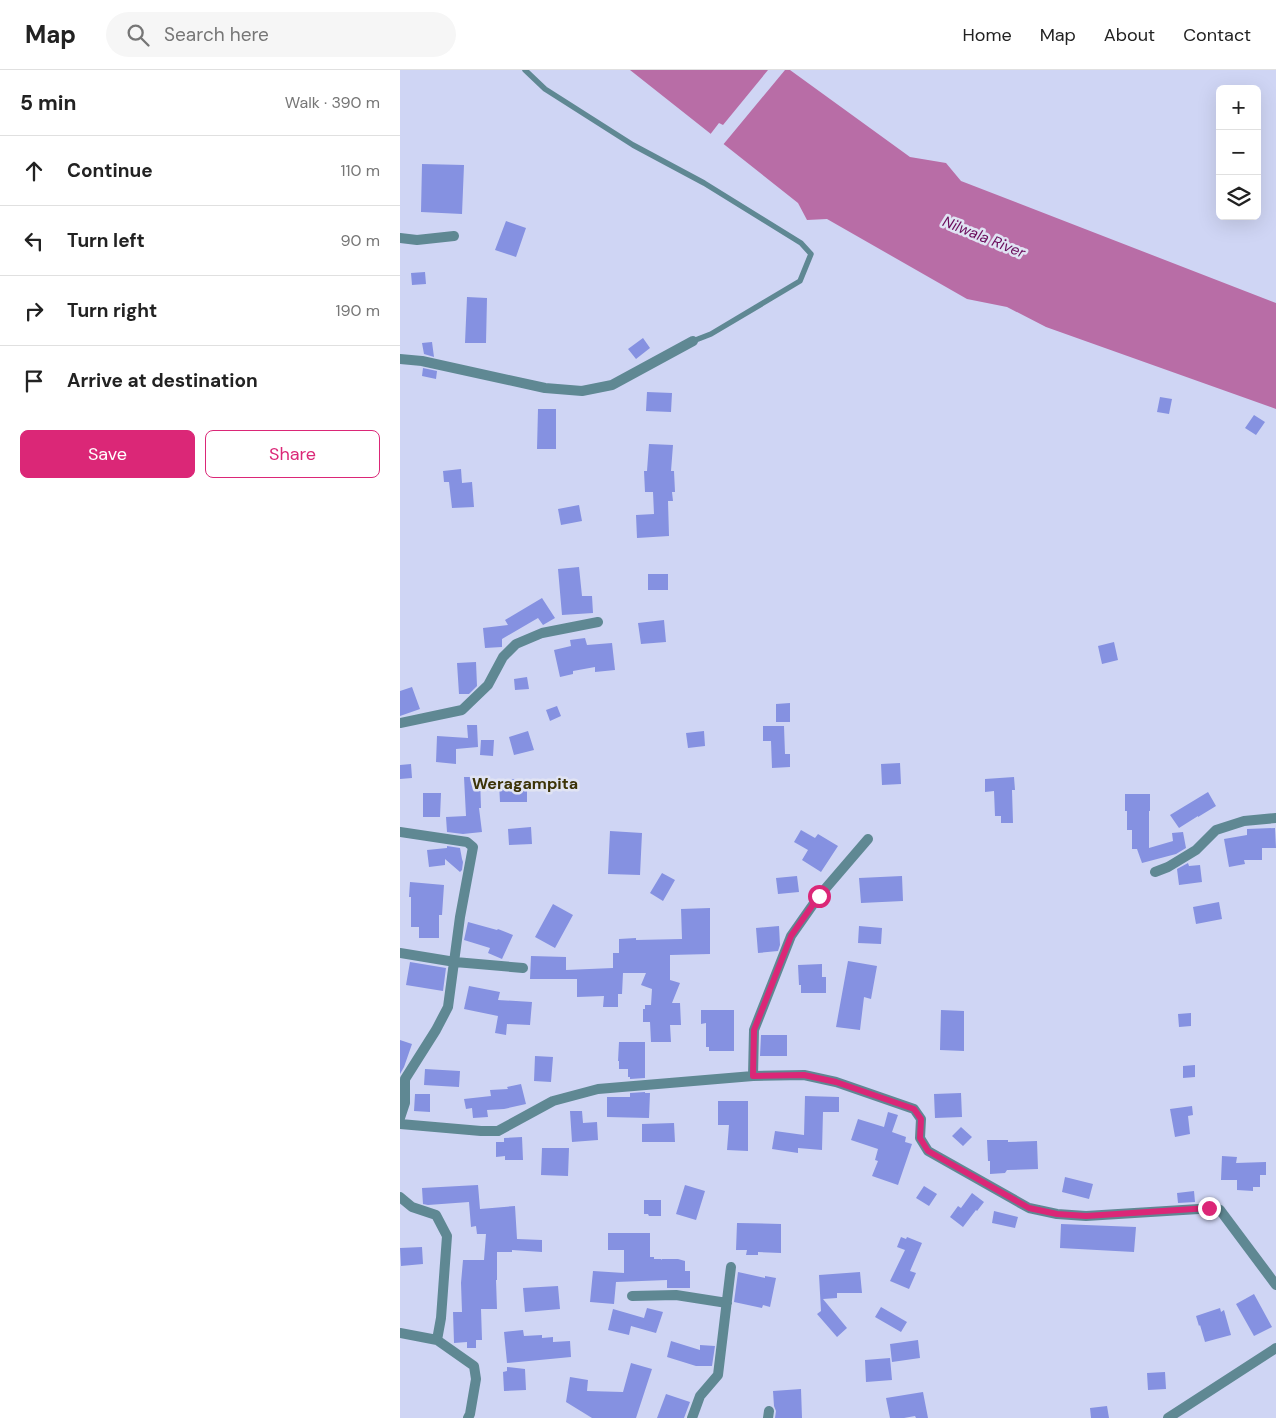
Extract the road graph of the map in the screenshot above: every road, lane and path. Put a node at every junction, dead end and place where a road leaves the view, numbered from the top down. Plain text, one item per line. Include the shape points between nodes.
1 (525, 70) edge
2 (454, 236) dead end
3 (400, 238) edge
4 (693, 340) joint
5 (400, 359) edge
6 (598, 622) dead end
7 (400, 723) edge
8 (1276, 818) edge
9 (400, 832) edge
10 (868, 839) dead end
11 (1155, 872) dead end
12 (400, 953) edge
13 (455, 962) junction
14 (522, 968) dead end
15 (753, 1076) junction
16 (403, 1078) edge
17 (400, 1118) edge
18 (400, 1124) edge
19 (400, 1197) edge
20 (731, 1267) dead end
21 (1276, 1285) edge
22 (632, 1296) dead end
23 (726, 1302) junction
24 (400, 1333) edge
25 (437, 1340) junction
26 (1276, 1348) edge
27 (468, 1418) edge
28 (692, 1418) edge
29 (1168, 1418) edge

1 - 4 lane via 545,89 801,243 811,254 800,281 711,334
2 - 3 street via 417,240
4 - 5 street via 612,385 582,391 545,388 422,360
6 - 7 street via 542,633 516,644 503,657 488,685 462,710
8 - 11 street via 1244,821 1216,830 1196,850
9 - 13 street via 467,842 473,847
10 - 15 street via 819,896 791,936 754,1030
12 - 13 street
13 - 14 street
13 - 16 street via 448,1007
15 - 18 street via 598,1089 553,1101 498,1131
15 - 21 street via 804,1075 836,1082 914,1109 921,1119 920,1138 928,1151 1029,1208 1086,1216 1215,1208 1220,1210
16 - 17 street via 405,1103
19 - 25 street via 412,1207 436,1215 447,1236
20 - 23 street
22 - 23 street via 676,1294
23 - 28 street via 718,1374 700,1396
24 - 25 street
25 - 27 street via 474,1366 476,1379
26 - 29 street

